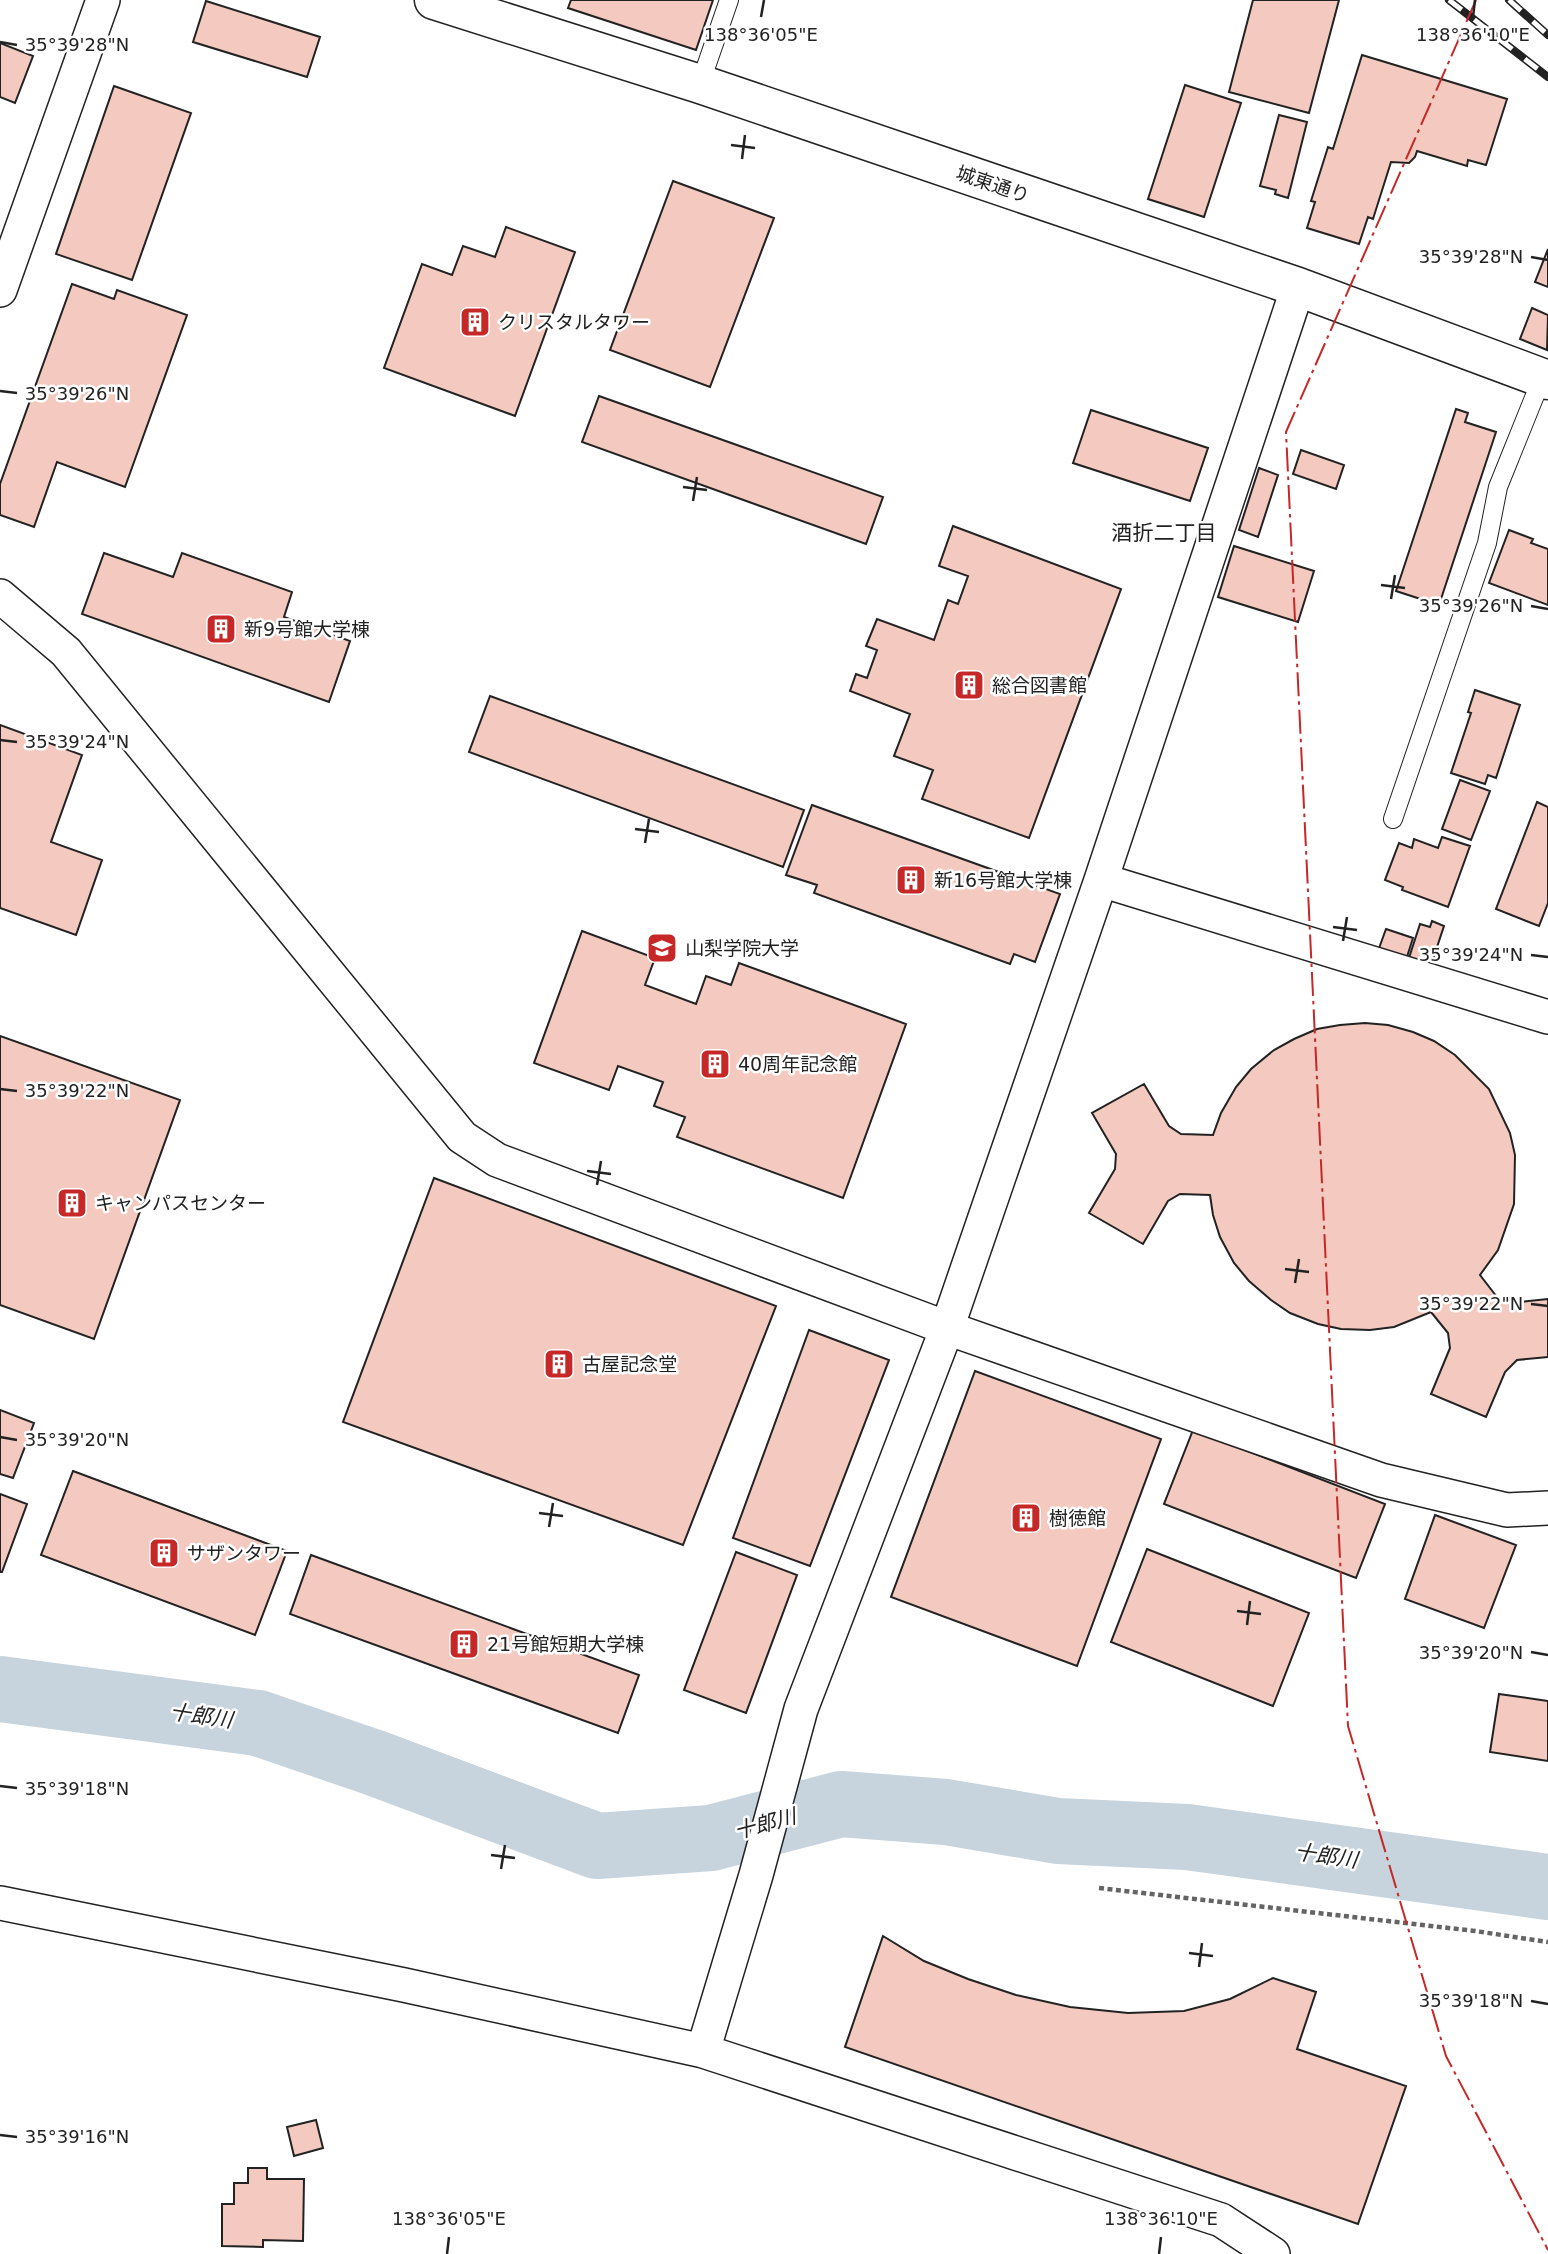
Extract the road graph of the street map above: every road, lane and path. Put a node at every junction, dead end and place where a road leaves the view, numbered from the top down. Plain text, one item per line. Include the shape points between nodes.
1 (103, 0) edge
2 (434, 0) edge
3 (729, 0) edge
4 (700, 84) junction
5 (1298, 287) junction
6 (0, 290) edge
7 (1545, 379) edge
8 (0, 596) edge
9 (1393, 819) dead end
10 (1101, 880) junction
11 (1548, 1017) edge
12 (947, 1328) junction
13 (1548, 1508) edge
14 (1099, 1888) dead end
15 (0, 1903) edge
16 (1548, 1942) edge
17 (703, 2051) junction
18 (1273, 2254) edge

1 - 6 street
2 - 4 highway, 城東通り
3 - 4 lane
4 - 5 highway, 城東通り
5 - 7 highway, 城東通り
5 - 10 street
7 - 9 lane via 1498,487 1487,543
8 - 12 street via 66,652 462,1137 497,1160
10 - 11 street
10 - 12 street
12 - 13 street via 1381,1480 1507,1510
12 - 17 street via 801,1709
14 - 16 path
15 - 17 street
17 - 18 street via 1222,2220

